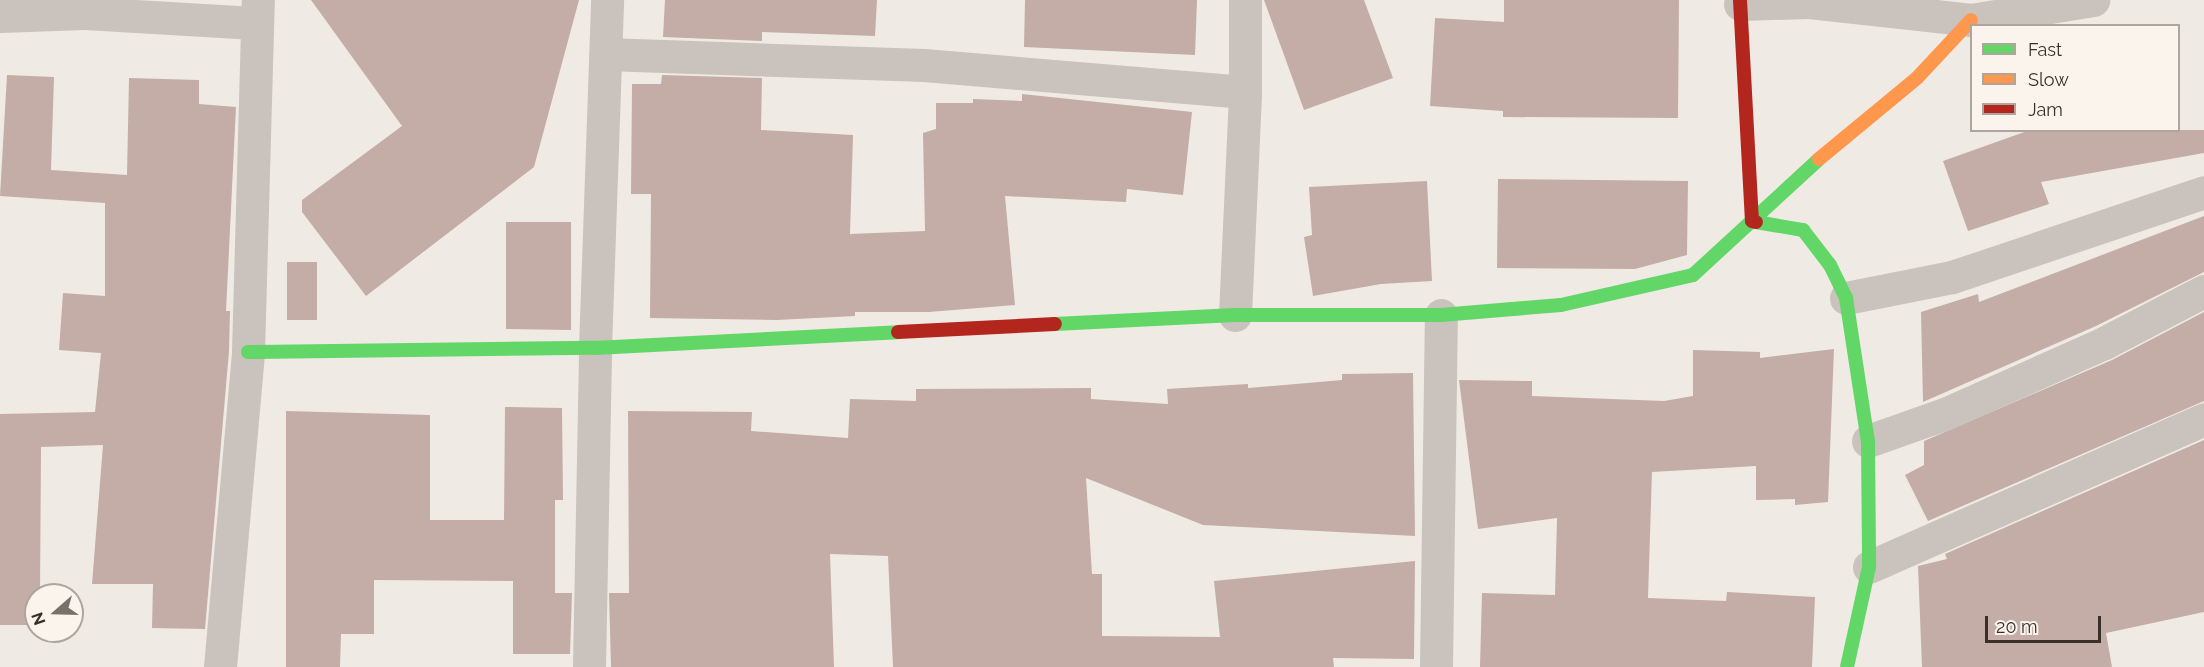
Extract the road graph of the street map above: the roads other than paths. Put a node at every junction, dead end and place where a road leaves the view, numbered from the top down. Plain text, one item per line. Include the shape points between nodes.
1 (607, 0) edge
2 (1245, 0) edge
3 (2093, 0) edge
4 (1740, 2) edge
5 (256, 12) edge
6 (0, 16) edge
7 (1971, 20) junction
8 (606, 54) junction
9 (1245, 92) junction
10 (2204, 192) edge
11 (1752, 221) junction
12 (2204, 291) edge
13 (1846, 298) junction
14 (1235, 315) junction
15 (1441, 315) junction
16 (595, 348) junction
17 (248, 352) junction
18 (2204, 418) edge
19 (1868, 441) junction
20 (1869, 567) junction
21 (220, 667) edge
22 (589, 667) edge
23 (1436, 667) edge
24 (1847, 667) edge

1 - 8 street
2 - 9 street
3 - 7 street
4 - 7 street via 1809,2
4 - 11 street
5 - 6 street
5 - 17 street
7 - 11 street via 1917,78 1833,146
8 - 9 street via 924,66
8 - 16 street
9 - 14 street
10 - 13 street via 1952,277
11 - 13 street via 1803,230 1830,265
11 - 15 street via 1693,275 1561,305
12 - 19 street via 2104,343 1947,413
13 - 19 street
14 - 15 street
14 - 16 street
15 - 23 street
16 - 17 street
16 - 22 street
17 - 21 street
18 - 20 street
19 - 20 street
20 - 24 street

